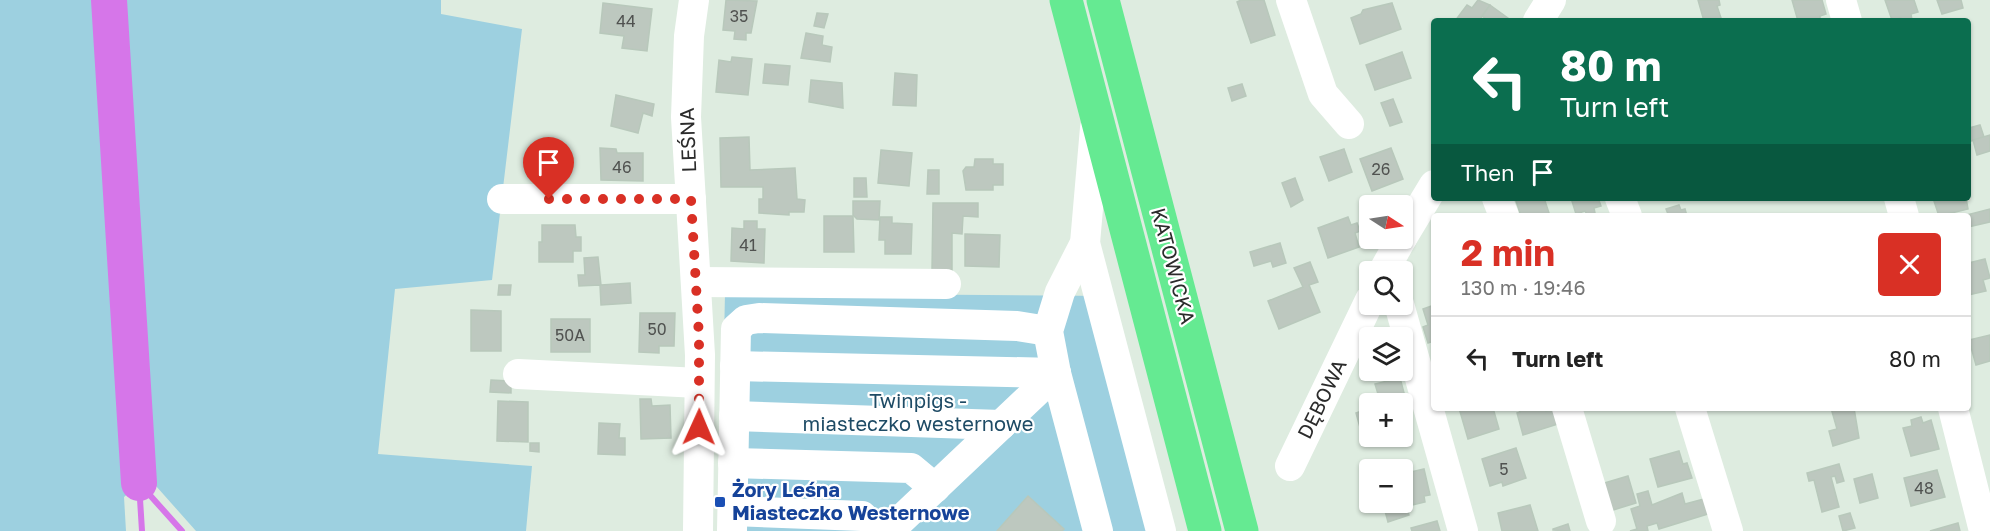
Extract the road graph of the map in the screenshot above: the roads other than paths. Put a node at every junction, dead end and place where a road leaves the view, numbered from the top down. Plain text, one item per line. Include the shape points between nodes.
1 (694, 0) edge
2 (1066, 0) edge
3 (1103, 0) edge
4 (1291, 0) edge
5 (1841, 0) edge
6 (1846, 18) edge
7 (1096, 116) junction
8 (1350, 124) dead end
9 (1431, 190) edge
10 (502, 199) dead end
11 (691, 199) junction
12 (1413, 220) edge
13 (1085, 243) junction
14 (697, 282) junction
15 (784, 282) junction
16 (946, 284) dead end
17 (1363, 315) edge
18 (1402, 315) edge
19 (784, 319) junction
20 (1048, 331) junction
21 (735, 366) junction
22 (1056, 373) junction
23 (518, 374) dead end
24 (699, 383) junction
25 (1568, 411) edge
26 (1691, 411) edge
27 (1954, 411) edge
28 (734, 416) junction
29 (1001, 425) junction
30 (733, 463) junction
31 (1290, 466) dead end
32 (935, 488) junction
33 (732, 521) edge
34 (1600, 521) dead end
35 (698, 531) edge
36 (878, 531) edge
37 (889, 531) edge
38 (1098, 531) edge
39 (1161, 531) edge
40 (1205, 531) edge
41 (1242, 531) edge
42 (1463, 531) edge
43 (1728, 531) edge
44 (1984, 531) edge

1 - 11 street, LEŚNA via 686,117
2 - 7 main road, KATOWICKA
3 - 41 main road, KATOWICKA
4 - 8 street via 1323,94
5 - 6 street
7 - 13 street
7 - 40 main road, KATOWICKA
9 - 12 street
10 - 11 street
11 - 14 street, LEŚNA
13 - 20 street via 1060,292
13 - 39 street
14 - 15 street
14 - 24 street, LEŚNA
15 - 16 street
15 - 19 street
17 - 31 street, DĘBOWA
18 - 42 street
19 - 20 street via 1017,326
19 - 21 street via 746,320 735,329
20 - 22 street
21 - 22 street
21 - 28 street
22 - 29 street
22 - 38 street
23 - 24 street
24 - 35 street, LEŚNA
25 - 34 street
26 - 43 street
27 - 44 street
28 - 29 street
28 - 30 street
29 - 32 street
30 - 32 street via 911,468
30 - 33 street
32 - 37 street
33 - 36 street via 862,516

